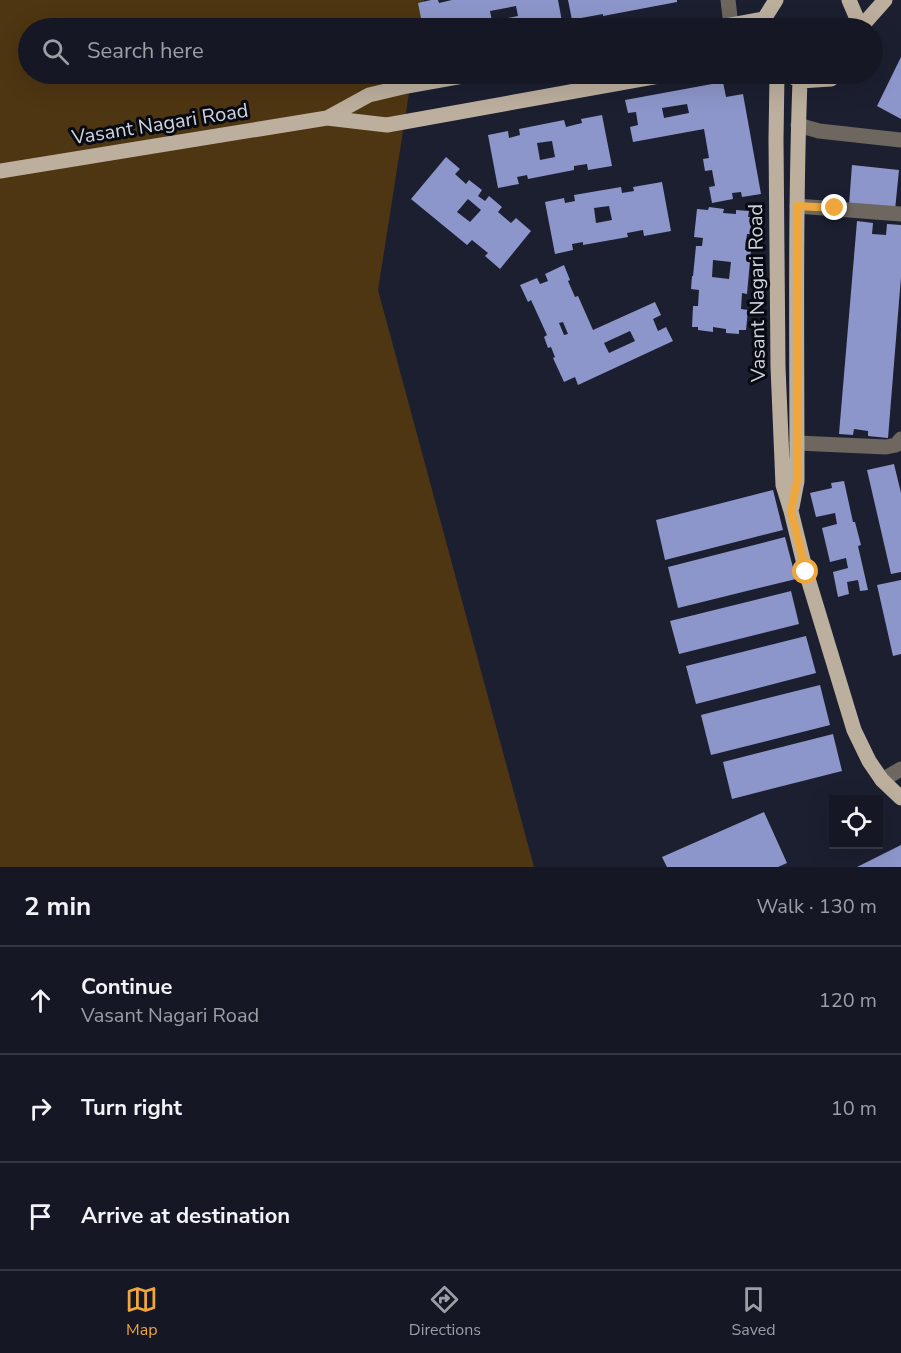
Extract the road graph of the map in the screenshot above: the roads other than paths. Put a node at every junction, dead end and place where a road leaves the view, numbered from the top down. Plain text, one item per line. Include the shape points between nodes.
1 (728, 0) edge
2 (776, 0) edge
3 (849, 0) edge
4 (885, 0) edge
5 (730, 18) edge
6 (767, 18) edge
7 (857, 18) edge
8 (870, 18) edge
9 (418, 84) edge
10 (615, 84) edge
11 (777, 84) edge
12 (794, 84) edge
13 (327, 118) junction
14 (798, 124) junction
15 (901, 140) edge
16 (0, 171) edge
17 (797, 206) junction
18 (901, 214) edge
19 (901, 439) edge
20 (797, 442) junction
21 (791, 511) junction
22 (901, 769) edge
23 (882, 780) junction
24 (900, 796) edge

1 - 5 street
2 - 6 main road
3 - 7 main road
4 - 8 main road
9 - 13 main road, Vasant Nagari Road via 369,95
10 - 13 main road, Vasant Nagari Road via 387,125
11 - 21 main road, Vasant Nagari Road via 778,367 783,485
12 - 14 main road, Vasant Nagari Road
13 - 16 main road, Vasant Nagari Road
14 - 15 street via 819,131
14 - 17 main road, Vasant Nagari Road
17 - 18 street
17 - 20 main road, Vasant Nagari Road
19 - 20 street via 886,447
20 - 21 main road, Vasant Nagari Road via 797,481
21 - 23 main road, Vasant Nagari Road via 854,730
22 - 23 street
23 - 24 main road, Vasant Nagari Road

